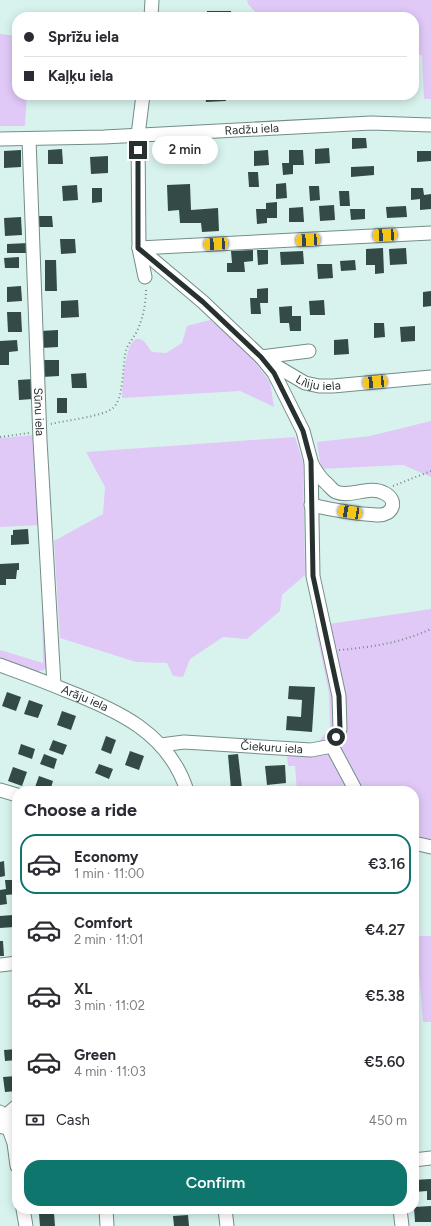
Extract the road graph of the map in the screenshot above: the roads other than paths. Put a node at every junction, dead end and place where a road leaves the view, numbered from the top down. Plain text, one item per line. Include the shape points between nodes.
1 (152, 0) edge
2 (151, 12) edge
3 (142, 100) edge
4 (431, 125) edge
5 (138, 135) junction
6 (0, 139) edge
7 (29, 139) junction
8 (431, 233) edge
9 (138, 248) junction
10 (145, 277) road end
11 (309, 351) dead end
12 (261, 357) junction
13 (431, 377) edge
14 (311, 461) junction
15 (311, 505) junction
16 (0, 665) edge
17 (54, 685) junction
18 (161, 745) junction
19 (332, 746) junction
20 (185, 786) edge
21 (353, 786) edge
22 (0, 790) edge
23 (12, 794) edge
24 (419, 844) edge
25 (431, 847) edge
26 (12, 963) edge
27 (0, 964) edge
28 (12, 1110) edge
29 (2, 1122) edge
30 (12, 1138) edge
31 (431, 1158) edge
32 (419, 1159) edge
33 (24, 1214) edge
34 (106, 1214) edge
35 (226, 1214) edge
36 (401, 1214) edge
37 (26, 1226) edge
38 (107, 1226) edge
39 (228, 1226) edge
40 (402, 1226) edge

1 - 2 street
3 - 5 street
4 - 5 street, Radžu iela via 371,123
5 - 7 street, Radžu iela
5 - 9 street
6 - 7 street, Radžu iela
7 - 17 street, Sūnu iela via 40,428
8 - 9 street
9 - 10 street
9 - 12 street, Liliju iela via 203,302
11 - 12 street
12 - 13 street, Liliju iela via 305,383 319,386
12 - 14 street via 274,373 303,431
14 - 15 street
14 - 15 street via 318,475 336,492 342,494 376,490 390,497 393,507 386,514 350,512
15 - 19 street via 313,576 339,696 340,729
16 - 17 street, Arāju iela
17 - 18 street, Arāju iela via 121,714
18 - 19 street, Čiekuru iela via 184,742 311,750
18 - 20 street, Arāju iela via 174,763
19 - 21 street
22 - 23 street
24 - 25 street
26 - 27 street
28 - 29 street
29 - 30 street
31 - 32 street
33 - 37 street
34 - 38 street
35 - 39 street
36 - 40 street

